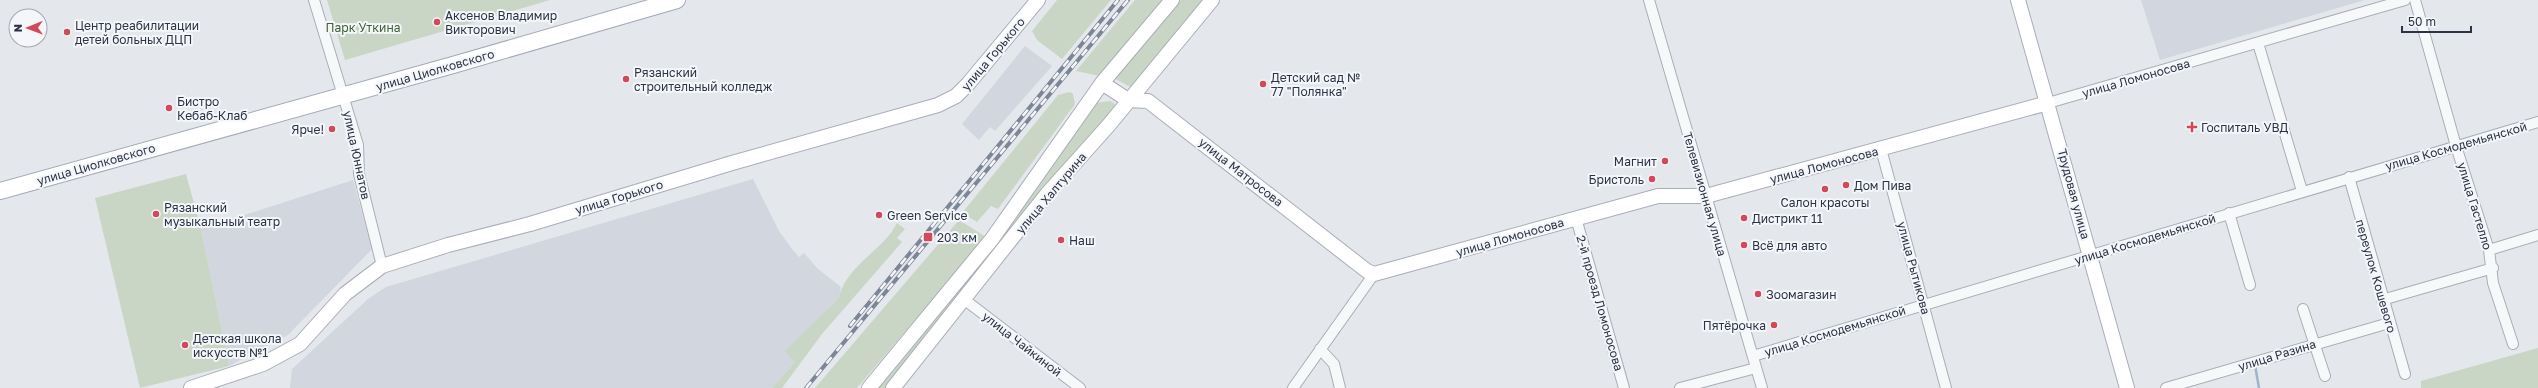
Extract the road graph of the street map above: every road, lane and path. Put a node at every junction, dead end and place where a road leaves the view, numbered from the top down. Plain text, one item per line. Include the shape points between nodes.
1 (314, 0) edge
2 (638, 0) edge
3 (677, 0) edge
4 (1038, 0) edge
5 (1172, 0) edge
6 (1212, 0) edge
7 (1650, 0) edge
8 (2018, 0) edge
9 (2405, 0) edge
10 (2414, 0) edge
11 (2258, 42) junction
12 (1102, 83) junction
13 (343, 90) junction
14 (1128, 100) junction
15 (2048, 104) junction
16 (2538, 122) edge
17 (191, 133) junction
18 (2456, 146) junction
19 (1881, 149) junction
20 (2349, 177) junction
21 (0, 181) edge
22 (0, 191) edge
23 (2302, 191) junction
24 (1706, 196) junction
25 (2229, 213) junction
26 (1576, 218) junction
27 (2538, 235) edge
28 (2489, 250) junction
29 (2090, 255) junction
30 (382, 266) junction
31 (2493, 268) junction
32 (1374, 274) junction
33 (2250, 285) dead end
34 (965, 300) junction
35 (2382, 300) junction
36 (1924, 305) junction
37 (2304, 309) dead end
38 (2389, 323) junction
39 (2315, 343) junction
40 (2513, 344) dead end
41 (1320, 349) junction
42 (1753, 356) junction
43 (1756, 368) junction
44 (2405, 374) dead end
45 (2325, 376) dead end
46 (191, 388) edge
47 (869, 388) edge
48 (893, 388) edge
49 (1080, 388) edge
50 (1293, 388) edge
51 (1340, 388) edge
52 (1624, 388) edge
53 (1680, 388) edge
54 (1762, 388) edge
55 (1946, 388) edge
56 (2128, 388) edge
57 (2166, 388) edge

1 - 13 street, улица Юннатов
2 - 13 main road, улица Циолковского
3 - 13 main road, улица Циолковского
4 - 30 street, улица Горького via 968,84 956,96 938,105
5 - 12 street, улица Халтурина
6 - 14 street, улица Халтурина
7 - 24 street, Телевизионная улица
8 - 15 street, Трудовая улица
9 - 11 street, улица Ломоносова
10 - 18 street, улица Гастелло
11 - 15 street, улица Ломоносова
11 - 23 street
12 - 14 street
12 - 47 street, улица Халтурина via 992,239
13 - 17 main road, улица Циолковского
13 - 30 street, улица Юннатов via 358,146 359,174
14 - 32 street, улица Матросова via 1151,103
14 - 34 street, улица Халтурина via 1047,194
15 - 19 street, улица Ломоносова
15 - 29 street, Трудовая улица
16 - 18 street, улица Космодемьянской
17 - 21 main road, улица Циолковского
17 - 22 main road, улица Циолковского
18 - 20 street, улица Космодемьянской
18 - 28 street, улица Гастелло
19 - 24 street, улица Ломоносова
19 - 36 street, улица Рытикова
20 - 23 street, улица Космодемьянской
20 - 35 street, переулок Кошевого
23 - 25 street, улица Космодемьянской
24 - 26 street, улица Ломоносова via 1658,196
24 - 42 street, Телевизионная улица
25 - 29 street, улица Космодемьянской
25 - 33 street
26 - 32 street, улица Ломоносова
26 - 52 street, 2-й проезд Ломоносова
27 - 28 street
28 - 31 street, улица Гастелло
29 - 36 street, улица Космодемьянской
29 - 56 street, Трудовая улица
30 - 46 street, улица Горького via 345,294 300,344 263,364
31 - 35 street
31 - 40 street, улица Гастелло via 2493,283
32 - 41 street
34 - 48 street, улица Халтурина
34 - 49 street, улица Чайкиной
35 - 38 street, переулок Кошевого
36 - 42 street, улица Космодемьянской
36 - 55 street, улица Рытикова
37 - 39 street
38 - 39 street, улица Разина
38 - 44 street, переулок Кошевого
39 - 45 street
39 - 57 street, улица Разина
41 - 50 street
41 - 51 street via 1334,364
42 - 43 street, Телевизионная улица
43 - 53 street, улица Космодемьянской
43 - 54 street, Телевизионная улица

